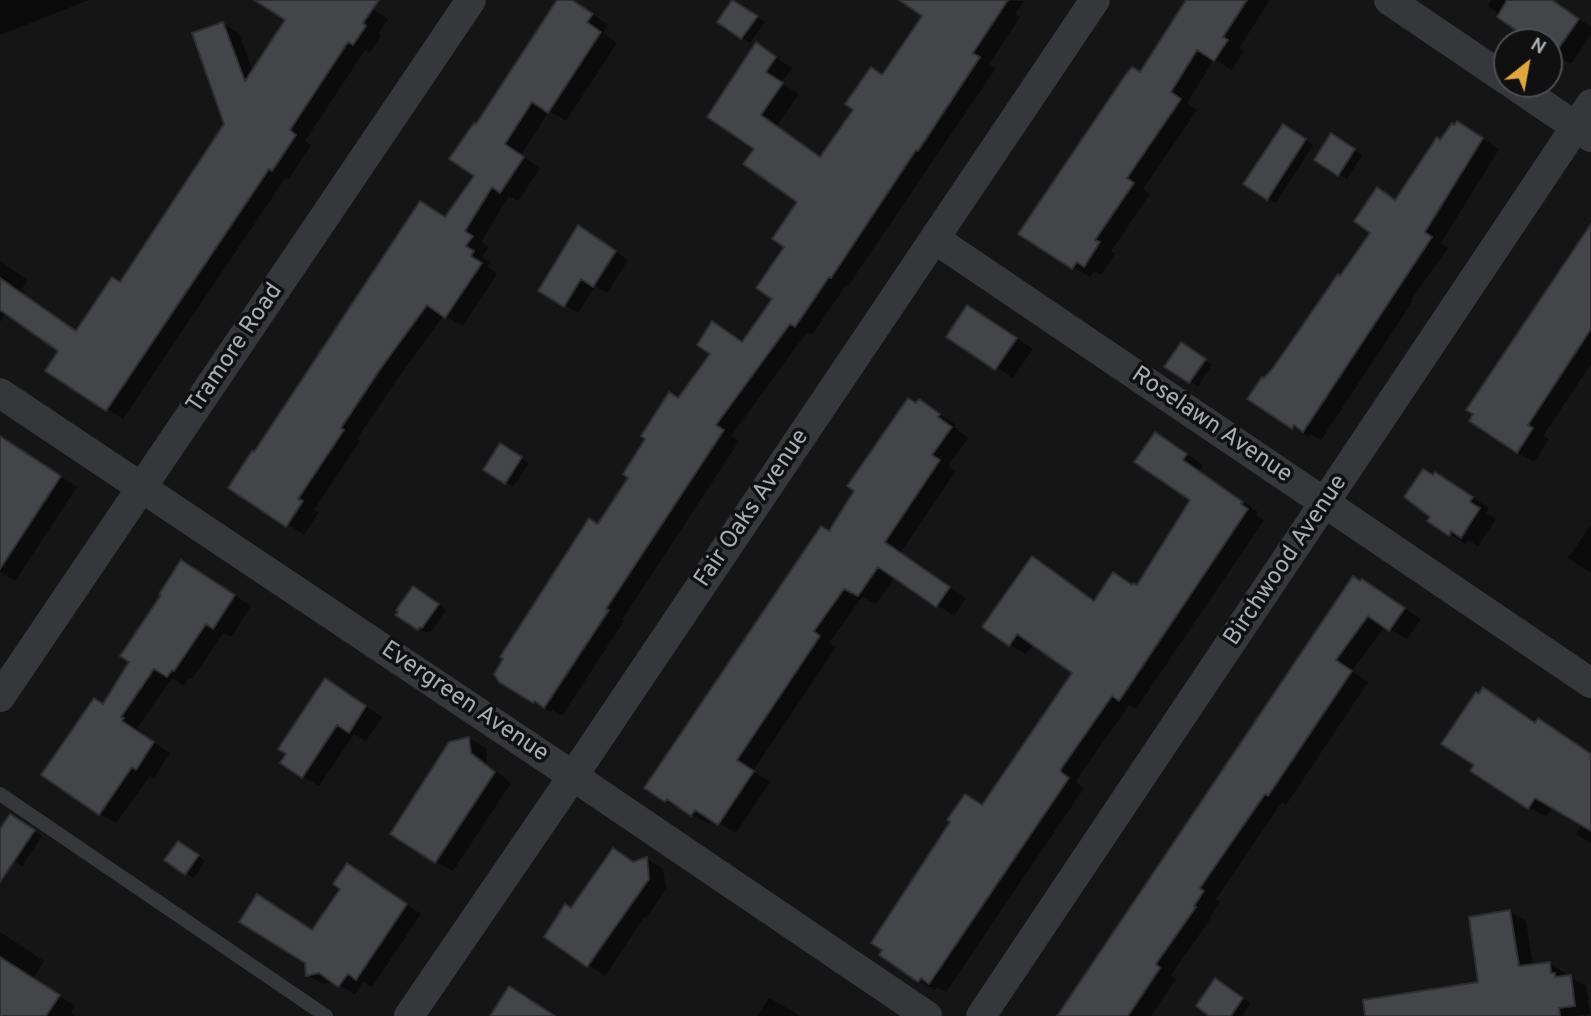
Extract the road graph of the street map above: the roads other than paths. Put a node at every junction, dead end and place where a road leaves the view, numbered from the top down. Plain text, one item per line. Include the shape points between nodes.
1 (471, 0) edge
2 (1096, 0) edge
3 (1389, 0) edge
4 (1493, 71) edge
5 (1539, 98) edge
6 (1586, 123) edge
7 (935, 239) junction
8 (0, 393) edge
9 (143, 488) junction
10 (1325, 504) junction
11 (1591, 683) edge
12 (0, 697) edge
13 (573, 776) junction
14 (0, 794) edge
15 (326, 1016) edge
16 (409, 1016) edge
17 (927, 1016) edge
18 (981, 1016) edge

1 - 9 street, Tramore Road
2 - 7 street, Fair Oaks Avenue
3 - 4 street
5 - 6 street
6 - 10 street, Birchwood Avenue
7 - 10 street, Roselawn Avenue
7 - 13 street, Fair Oaks Avenue
8 - 9 street, Evergreen Avenue
9 - 12 street, Tramore Road
9 - 13 street, Evergreen Avenue
10 - 11 street, Roselawn Avenue
10 - 18 street, Birchwood Avenue
13 - 16 street, Fair Oaks Avenue
13 - 17 street, Evergreen Avenue
14 - 15 lane

